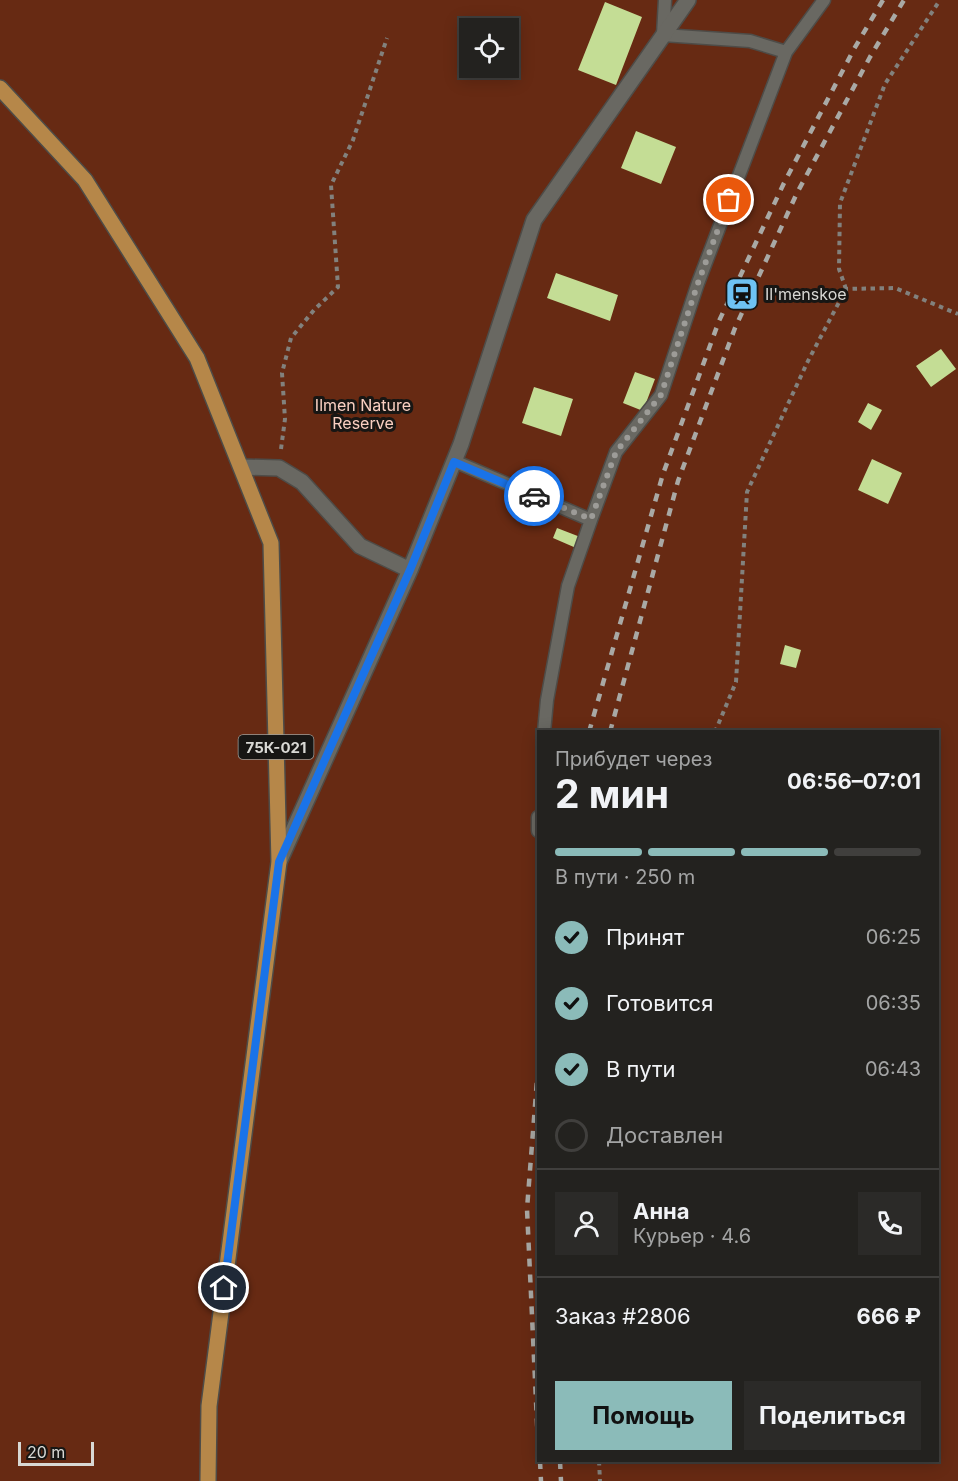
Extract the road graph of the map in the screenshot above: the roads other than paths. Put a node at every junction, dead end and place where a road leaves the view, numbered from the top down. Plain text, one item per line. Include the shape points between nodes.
1 (665, 0) edge
2 (688, 0) edge
3 (824, 0) edge
4 (663, 35) junction
5 (786, 52) junction
6 (0, 88) edge
7 (454, 462) junction
8 (241, 466) junction
9 (591, 519) junction
10 (410, 570) junction
11 (544, 730) edge
12 (279, 862) junction
13 (208, 1481) edge

1 - 4 lane
2 - 4 street
3 - 5 lane
4 - 5 lane via 750,41
4 - 7 street via 534,220
5 - 9 lane via 698,283 661,395 616,452
6 - 8 main road, 75К-021 via 85,180 197,358
7 - 9 lane
7 - 10 street
8 - 10 street via 279,468 302,482 360,546
8 - 12 main road, 75К-021 via 271,543
9 - 11 lane via 568,586
10 - 12 street
12 - 13 main road, 75К-021 via 209,1406

